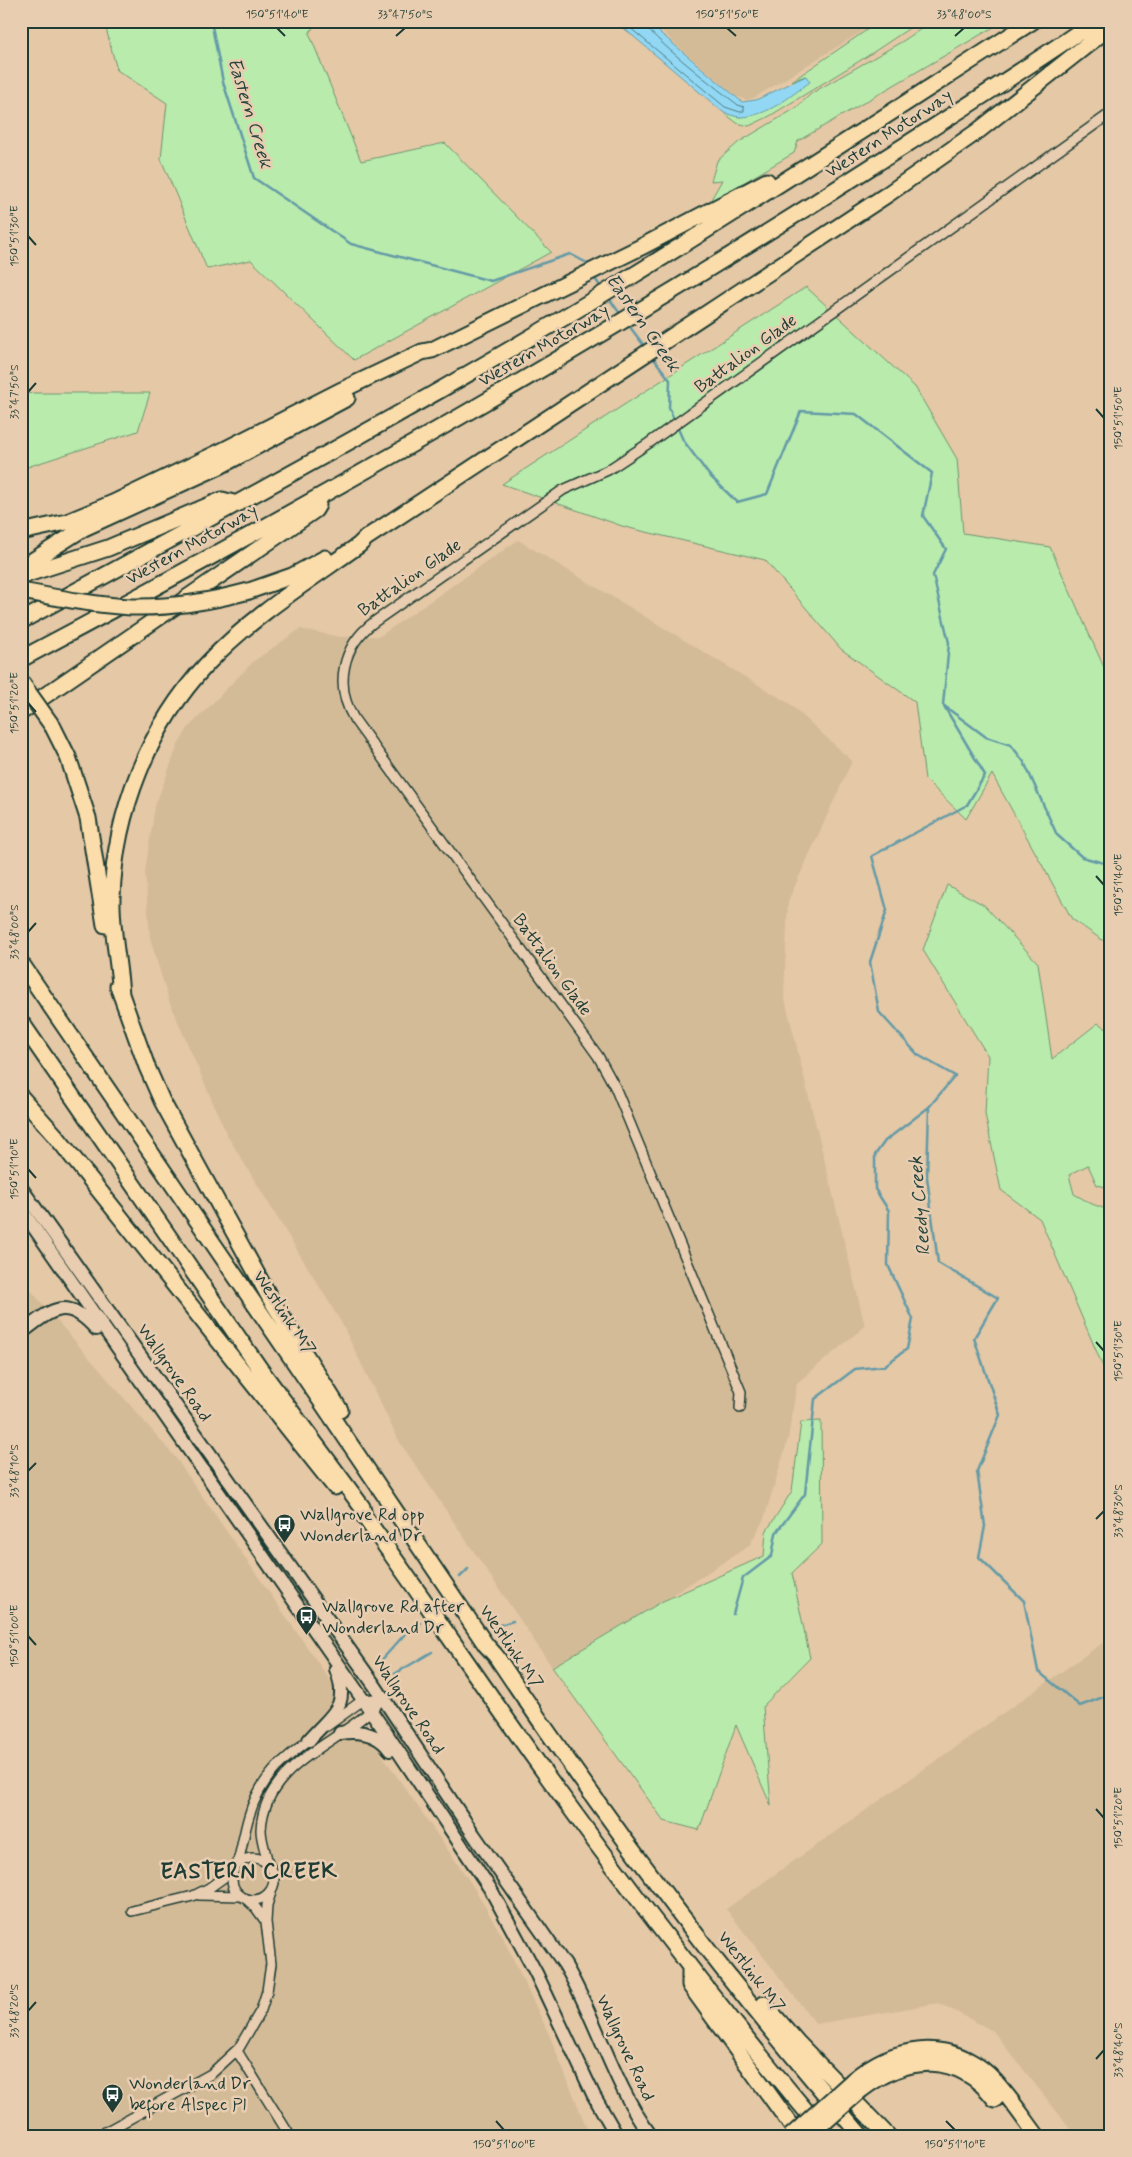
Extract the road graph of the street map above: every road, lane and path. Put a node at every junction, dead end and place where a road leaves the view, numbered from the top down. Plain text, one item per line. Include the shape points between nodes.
1 (1033, 21) edge
2 (1095, 21) edge
3 (1111, 26) edge
4 (1111, 113) edge
5 (782, 183) junction
6 (432, 350) junction
7 (328, 492) junction
8 (237, 504) junction
9 (21, 532) edge
10 (366, 538) junction
11 (21, 568) edge
12 (21, 576) edge
13 (21, 591) edge
14 (21, 621) edge
15 (21, 659) edge
16 (21, 682) edge
17 (21, 712) edge
18 (21, 963) edge
19 (121, 995) junction
20 (21, 1022) edge
21 (24, 1099) edge
22 (21, 1188) edge
23 (21, 1209) edge
24 (21, 1333) edge
25 (144, 1386) junction
26 (177, 1407) junction
27 (740, 1408) dead end
28 (164, 1415) junction
29 (364, 1516) junction
30 (328, 1650) junction
31 (496, 1656) junction
32 (383, 1698) junction
33 (363, 1700) junction
34 (371, 1712) junction
35 (340, 1733) junction
36 (309, 1740) junction
37 (431, 1801) junction
38 (268, 1864) junction
39 (236, 1868) junction
40 (274, 1883) junction
41 (193, 1896) junction
42 (242, 1897) junction
43 (132, 1912) dead end
44 (266, 1922) junction
45 (774, 2024) junction
46 (744, 2046) junction
47 (237, 2051) junction
48 (857, 2086) junction
49 (98, 2136) edge
50 (290, 2136) edge
51 (617, 2136) edge
52 (651, 2136) edge
53 (791, 2136) edge
54 (799, 2136) edge
55 (809, 2136) edge
56 (827, 2136) edge
57 (861, 2136) edge
58 (888, 2136) edge
59 (1025, 2136) edge
60 (1037, 2136) edge

1 - 5 highway, Western Motorway
2 - 7 highway, Western Motorway via 799,213 645,308
3 - 10 highway via 951,150
4 - 27 street, Battalion Glade via 649,443 608,470 563,490 368,627 348,653 343,687 346,704 354,719 598,1056 615,1087 732,1368 741,1392
5 - 6 highway via 767,181
5 - 8 highway, Western Motorway via 628,279
6 - 9 highway via 342,390 114,503 67,522
6 - 11 highway via 220,466 68,537
7 - 15 highway, Western Motorway
7 - 17 highway via 315,510
8 - 12 highway via 222,500 108,548
8 - 14 highway, Western Motorway
10 - 13 highway, bridge via 292,576 249,591 194,602 131,607
10 - 19 highway via 260,617 223,649 195,678 157,734 133,787 116,858 112,915
16 - 19 highway, bridge via 53,727 74,773 88,818 115,981
18 - 31 highway, Westlink M7 via 486,1646
19 - 31 highway via 146,1067 179,1133 288,1328 492,1640
20 - 29 highway via 260,1369 362,1507
21 - 29 highway via 355,1512
22 - 26 main road, Wallgrove Road
23 - 25 main road, Wallgrove Road
24 - 25 main road via 50,1312 71,1310 83,1314
25 - 28 main road, Wallgrove Road
26 - 28 main road
26 - 32 main road, Wallgrove Road
28 - 30 main road, Wallgrove Road
29 - 46 highway via 554,1786
30 - 33 main road, Wallgrove Road
30 - 36 main road via 341,1682 341,1700 333,1715
31 - 45 highway, Westlink M7 via 570,1764 726,1972
32 - 33 street
32 - 34 street
32 - 52 main road, Wallgrove Road via 565,1965 630,2104
33 - 34 main road, Wallgrove Road
33 - 36 street
34 - 35 street
34 - 37 main road, Wallgrove Road
35 - 37 main road via 358,1732 378,1738
35 - 38 street via 292,1768 271,1795 263,1812 261,1832
36 - 39 street via 269,1774 257,1792
37 - 51 main road, Wallgrove Road via 515,1932 594,2096
38 - 39 street via 256,1858 242,1861
38 - 40 street
39 - 41 street
39 - 42 street via 233,1884
40 - 42 street via 262,1898 250,1900
40 - 44 street
41 - 42 street via 224,1894
41 - 43 street
42 - 44 street
44 - 47 street via 271,1964 267,1991 255,2024
45 - 57 highway, Westlink M7
45 - 58 highway
46 - 54 highway
46 - 56 highway
47 - 49 street via 211,2074
47 - 50 street
48 - 53 highway, bridge
48 - 55 highway, bridge
48 - 59 highway via 905,2066 924,2063 953,2067 984,2085
48 - 60 highway via 871,2066 894,2055 918,2050 949,2054 967,2060 990,2076

